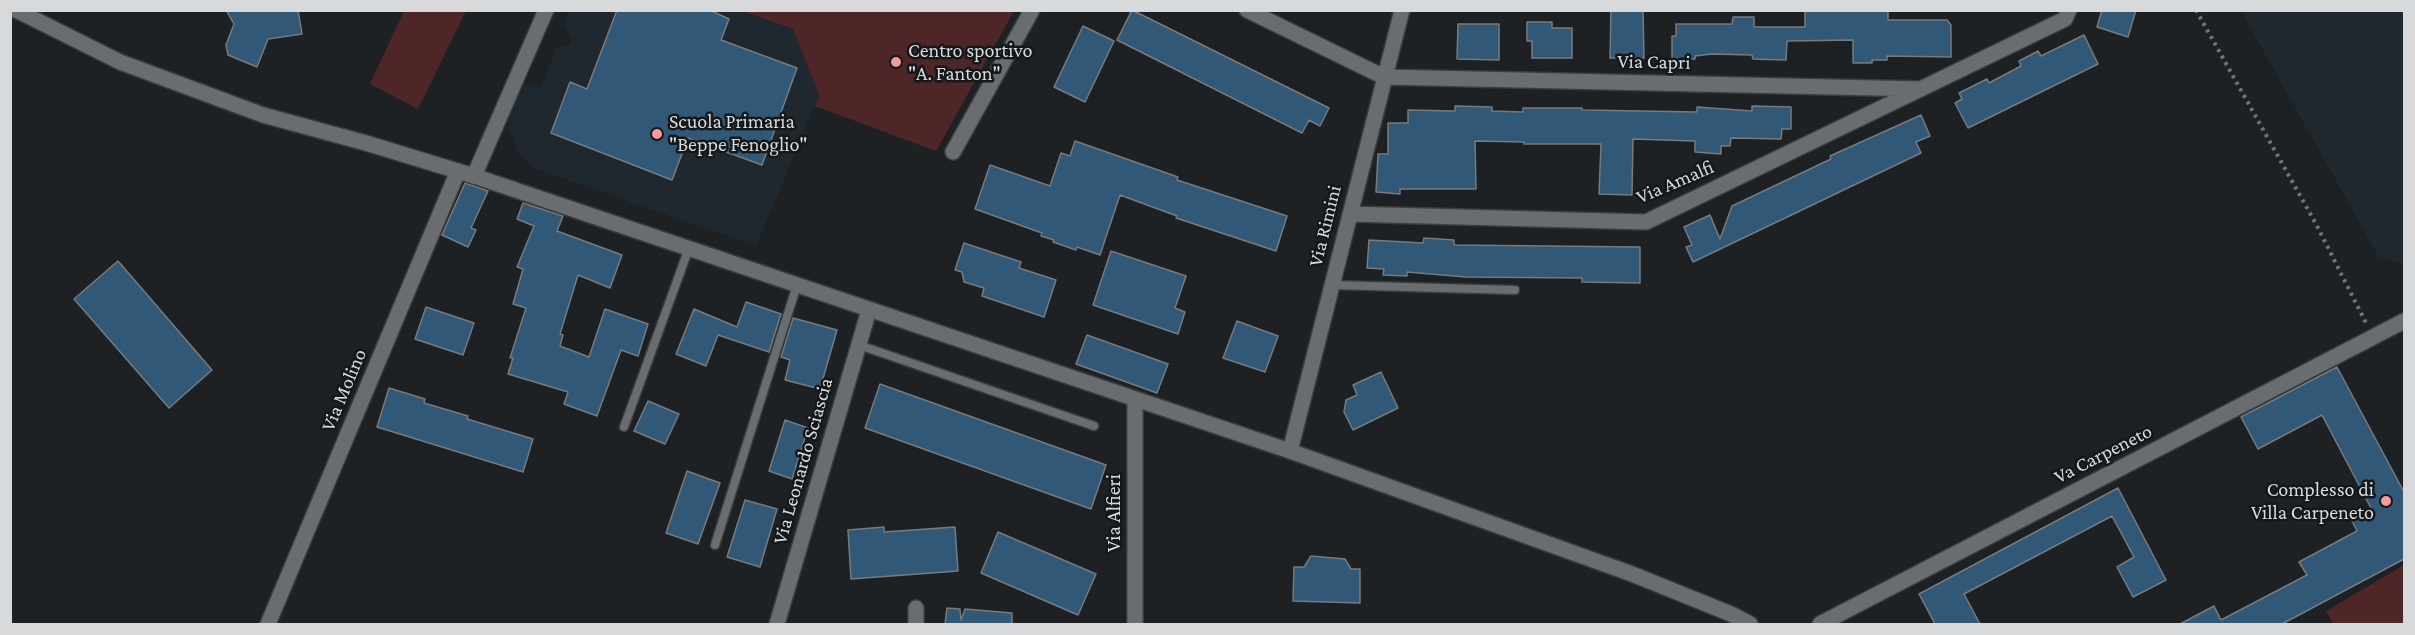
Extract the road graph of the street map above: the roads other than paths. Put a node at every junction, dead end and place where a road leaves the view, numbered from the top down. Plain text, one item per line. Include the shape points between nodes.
1 (16, 10) edge
2 (546, 10) edge
3 (1032, 10) edge
4 (1247, 10) edge
5 (1402, 10) edge
6 (2069, 10) edge
7 (1384, 77) junction
8 (1924, 89) junction
9 (952, 152) dead end
10 (458, 171) junction
11 (474, 176) junction
12 (1350, 214) junction
13 (689, 248) junction
14 (797, 285) junction
15 (1332, 285) junction
16 (1515, 290) dead end
17 (869, 310) junction
18 (2404, 321) edge
19 (859, 345) junction
20 (1135, 401) junction
21 (1095, 426) dead end
22 (624, 427) dead end
23 (1290, 452) junction
24 (715, 545) dead end
25 (916, 608) dead end
26 (268, 624) edge
27 (777, 624) edge
28 (916, 624) edge
29 (1135, 624) edge
30 (1750, 624) edge
31 (1820, 624) edge

1 - 10 street via 120,62 263,115
2 - 11 street
3 - 9 street
4 - 7 street
5 - 7 street, Via Rimini
6 - 8 street, Via Amalfi via 2065,19
7 - 8 street, Via Capri
7 - 12 street, Via Rimini
8 - 12 street, Via Amalfi via 1646,222
10 - 11 street
10 - 26 street, Via Molino
11 - 13 street
12 - 15 street, Via Rimini
13 - 14 street
13 - 22 lane
14 - 17 street
14 - 24 lane
15 - 16 lane
15 - 23 street, Via Rimini
17 - 19 street, Via Leonardo Sciascia
17 - 20 street
18 - 31 street, Va Carpeneto
19 - 21 lane
19 - 27 street, Via Leonardo Sciascia
20 - 23 street
20 - 29 street, Via Alfieri
23 - 30 street via 1632,574
25 - 28 street

